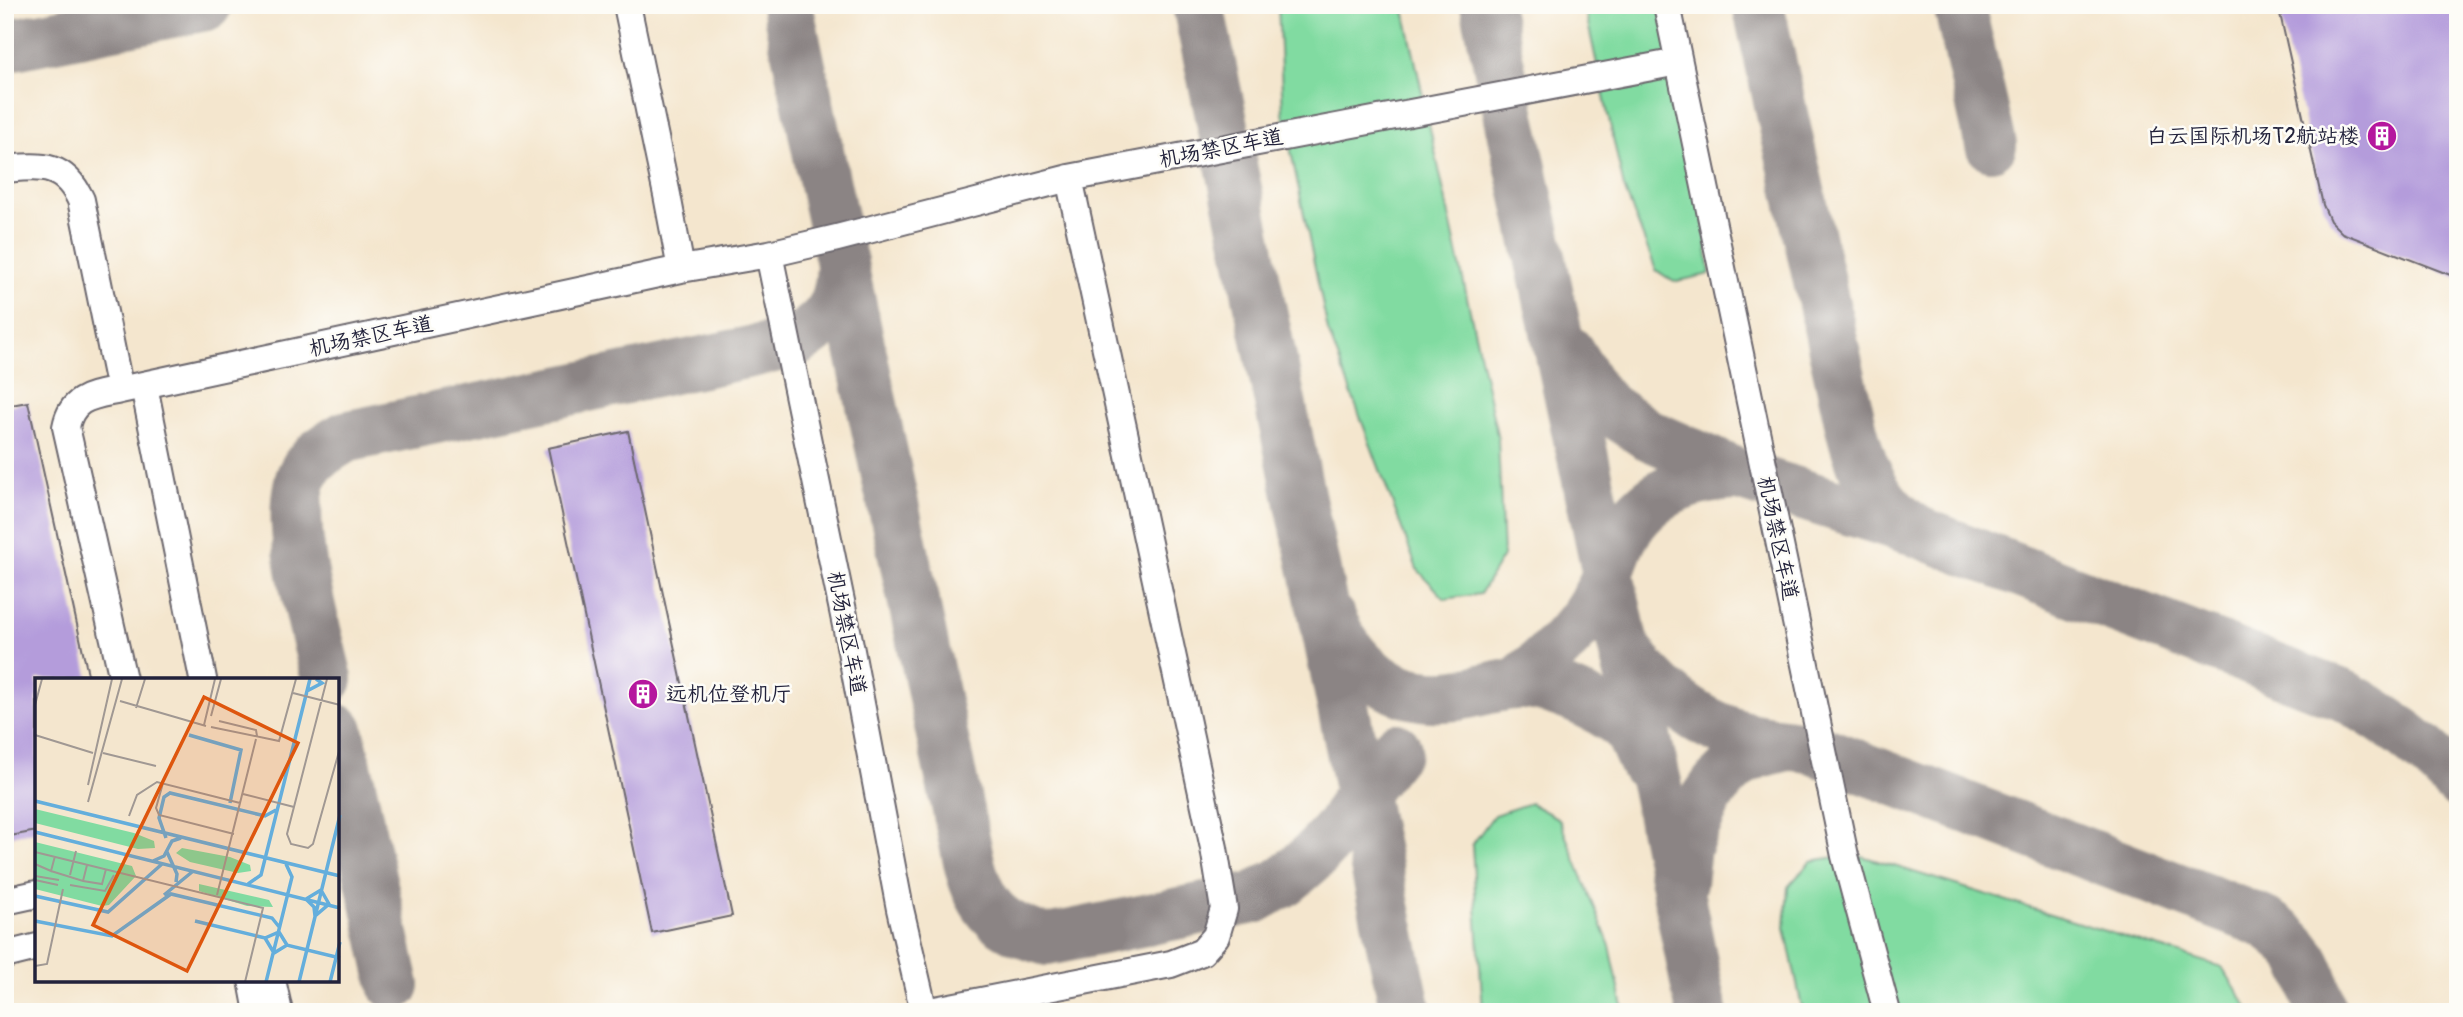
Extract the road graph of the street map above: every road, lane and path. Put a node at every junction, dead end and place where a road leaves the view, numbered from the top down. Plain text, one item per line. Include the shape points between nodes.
1 (627, 5) edge
2 (1667, 5) edge
3 (1678, 62) junction
4 (5, 169) edge
5 (1069, 178) junction
6 (769, 254) junction
7 (681, 269) junction
8 (132, 388) junction
9 (123, 678) edge
10 (203, 678) edge
11 (35, 894) edge
12 (5, 901) edge
13 (35, 947) edge
14 (5, 954) edge
15 (252, 982) edge
16 (272, 982) edge
17 (258, 1012) edge
18 (279, 1012) edge
19 (924, 1012) edge
20 (1886, 1012) edge

1 - 7 street
2 - 3 street, 机场禁区车道
3 - 5 street, 机场禁区车道
3 - 20 street, 机场禁区车道 via 1845,856
4 - 8 street via 45,167 62,173 74,185
5 - 6 street, 机场禁区车道
5 - 19 street via 1224,909 1216,936 1202,952 1171,964
6 - 7 street, 机场禁区车道
6 - 19 street, 机场禁区车道
7 - 8 street, 机场禁区车道
8 - 9 street, 机场禁区车道 via 78,403 66,427
8 - 10 street
11 - 12 street
13 - 14 street
15 - 17 street
16 - 18 street

